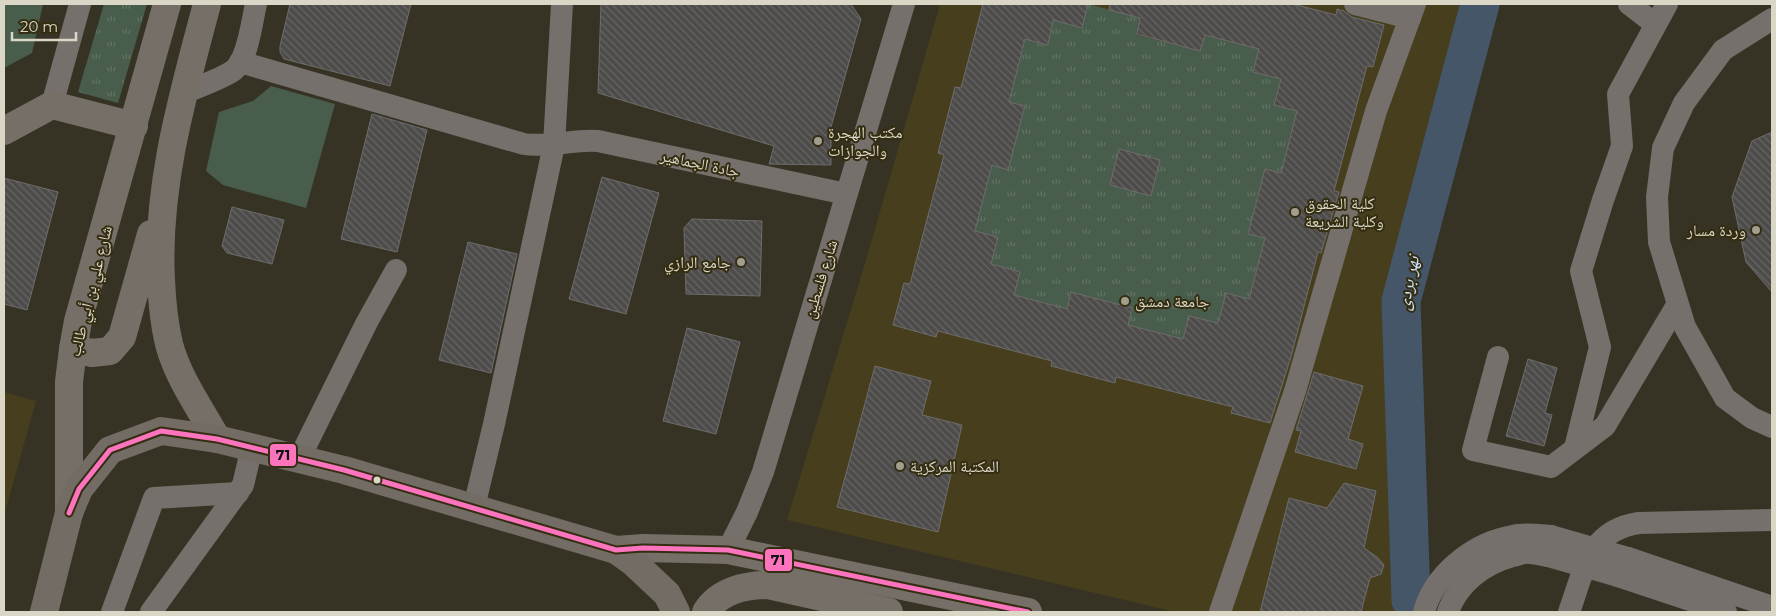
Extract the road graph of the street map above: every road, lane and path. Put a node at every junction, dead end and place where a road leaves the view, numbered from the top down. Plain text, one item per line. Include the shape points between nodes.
1 (80, 4) edge
2 (168, 4) edge
3 (207, 4) edge
4 (256, 4) edge
5 (904, 4) edge
6 (1355, 4) edge
7 (1630, 4) edge
8 (1667, 4) edge
9 (557, 10) edge
10 (1413, 11) edge
11 (1772, 19) edge
12 (1655, 24) junction
13 (240, 62) junction
14 (184, 93) junction
15 (52, 105) junction
16 (134, 126) junction
17 (4, 131) edge
18 (554, 145) junction
19 (164, 184) junction
20 (846, 194) junction
21 (396, 270) dead end
22 (1677, 305) junction
23 (73, 349) junction
24 (1498, 357) dead end
25 (1772, 427) edge
26 (217, 439) junction
27 (252, 448) junction
28 (1575, 448) junction
29 (299, 459) junction
30 (240, 489) junction
31 (474, 507) junction
32 (69, 513) junction
33 (1772, 520) edge
34 (1549, 546) junction
35 (616, 550) junction
36 (728, 550) junction
37 (1623, 567) junction
38 (1772, 607) edge
39 (44, 612) edge
40 (112, 612) edge
41 (151, 612) edge
42 (676, 612) edge
43 (706, 612) edge
44 (889, 612) edge
45 (1028, 612) edge
46 (1220, 612) edge
47 (1424, 612) edge
48 (1448, 612) edge
49 (1569, 612) edge
50 (1726, 612) edge

1 - 15 street
2 - 16 main road, شارع علي بن أبي طالب
3 - 14 main road
4 - 13 street
5 - 20 street, شارع فلسطين
6 - 10 street
7 - 12 street
8 - 12 street
9 - 18 street
10 - 46 street via 1376,111 1295,391
11 - 22 street via 1723,50 1684,103 1663,148 1657,197 1658,242
12 - 28 street via 1618,94 1622,146 1581,271 1600,347
13 - 14 street via 227,74
13 - 18 street, جادة الجماهير via 514,141
14 - 19 main road
15 - 16 main road
15 - 17 main road
16 - 23 main road, شارع علي بن أبي طالب via 78,321
18 - 20 street, جادة الجماهير via 598,141
18 - 31 street
19 - 23 main road via 122,337 110,351 92,353
19 - 26 main road via 159,249 162,308 169,345 182,379
20 - 36 street, شارع فلسطين via 763,472 748,512
21 - 29 street
22 - 25 street via 1685,328 1725,398 1752,418
22 - 28 street via 1605,426
23 - 32 main road, شارع علي بن أبي طالب via 69,382
24 - 28 street via 1472,450 1551,466
26 - 27 highway
26 - 32 highway via 161,431 110,450 79,489
27 - 29 highway
27 - 30 street
29 - 31 highway
30 - 40 street via 154,498
30 - 41 street
31 - 35 highway
32 - 39 highway, شارع علي بن أبي طالب
33 - 49 street via 1639,523 1615,529 1589,556
34 - 37 street, bridge
34 - 47 street via 1525,534 1507,537 1473,551 1445,575
34 - 48 street via 1505,558 1483,568 1465,583
35 - 36 main road
35 - 42 highway via 667,594
36 - 45 main road
37 - 38 street
37 - 50 street
43 - 44 main road via 729,592 754,585 768,585

